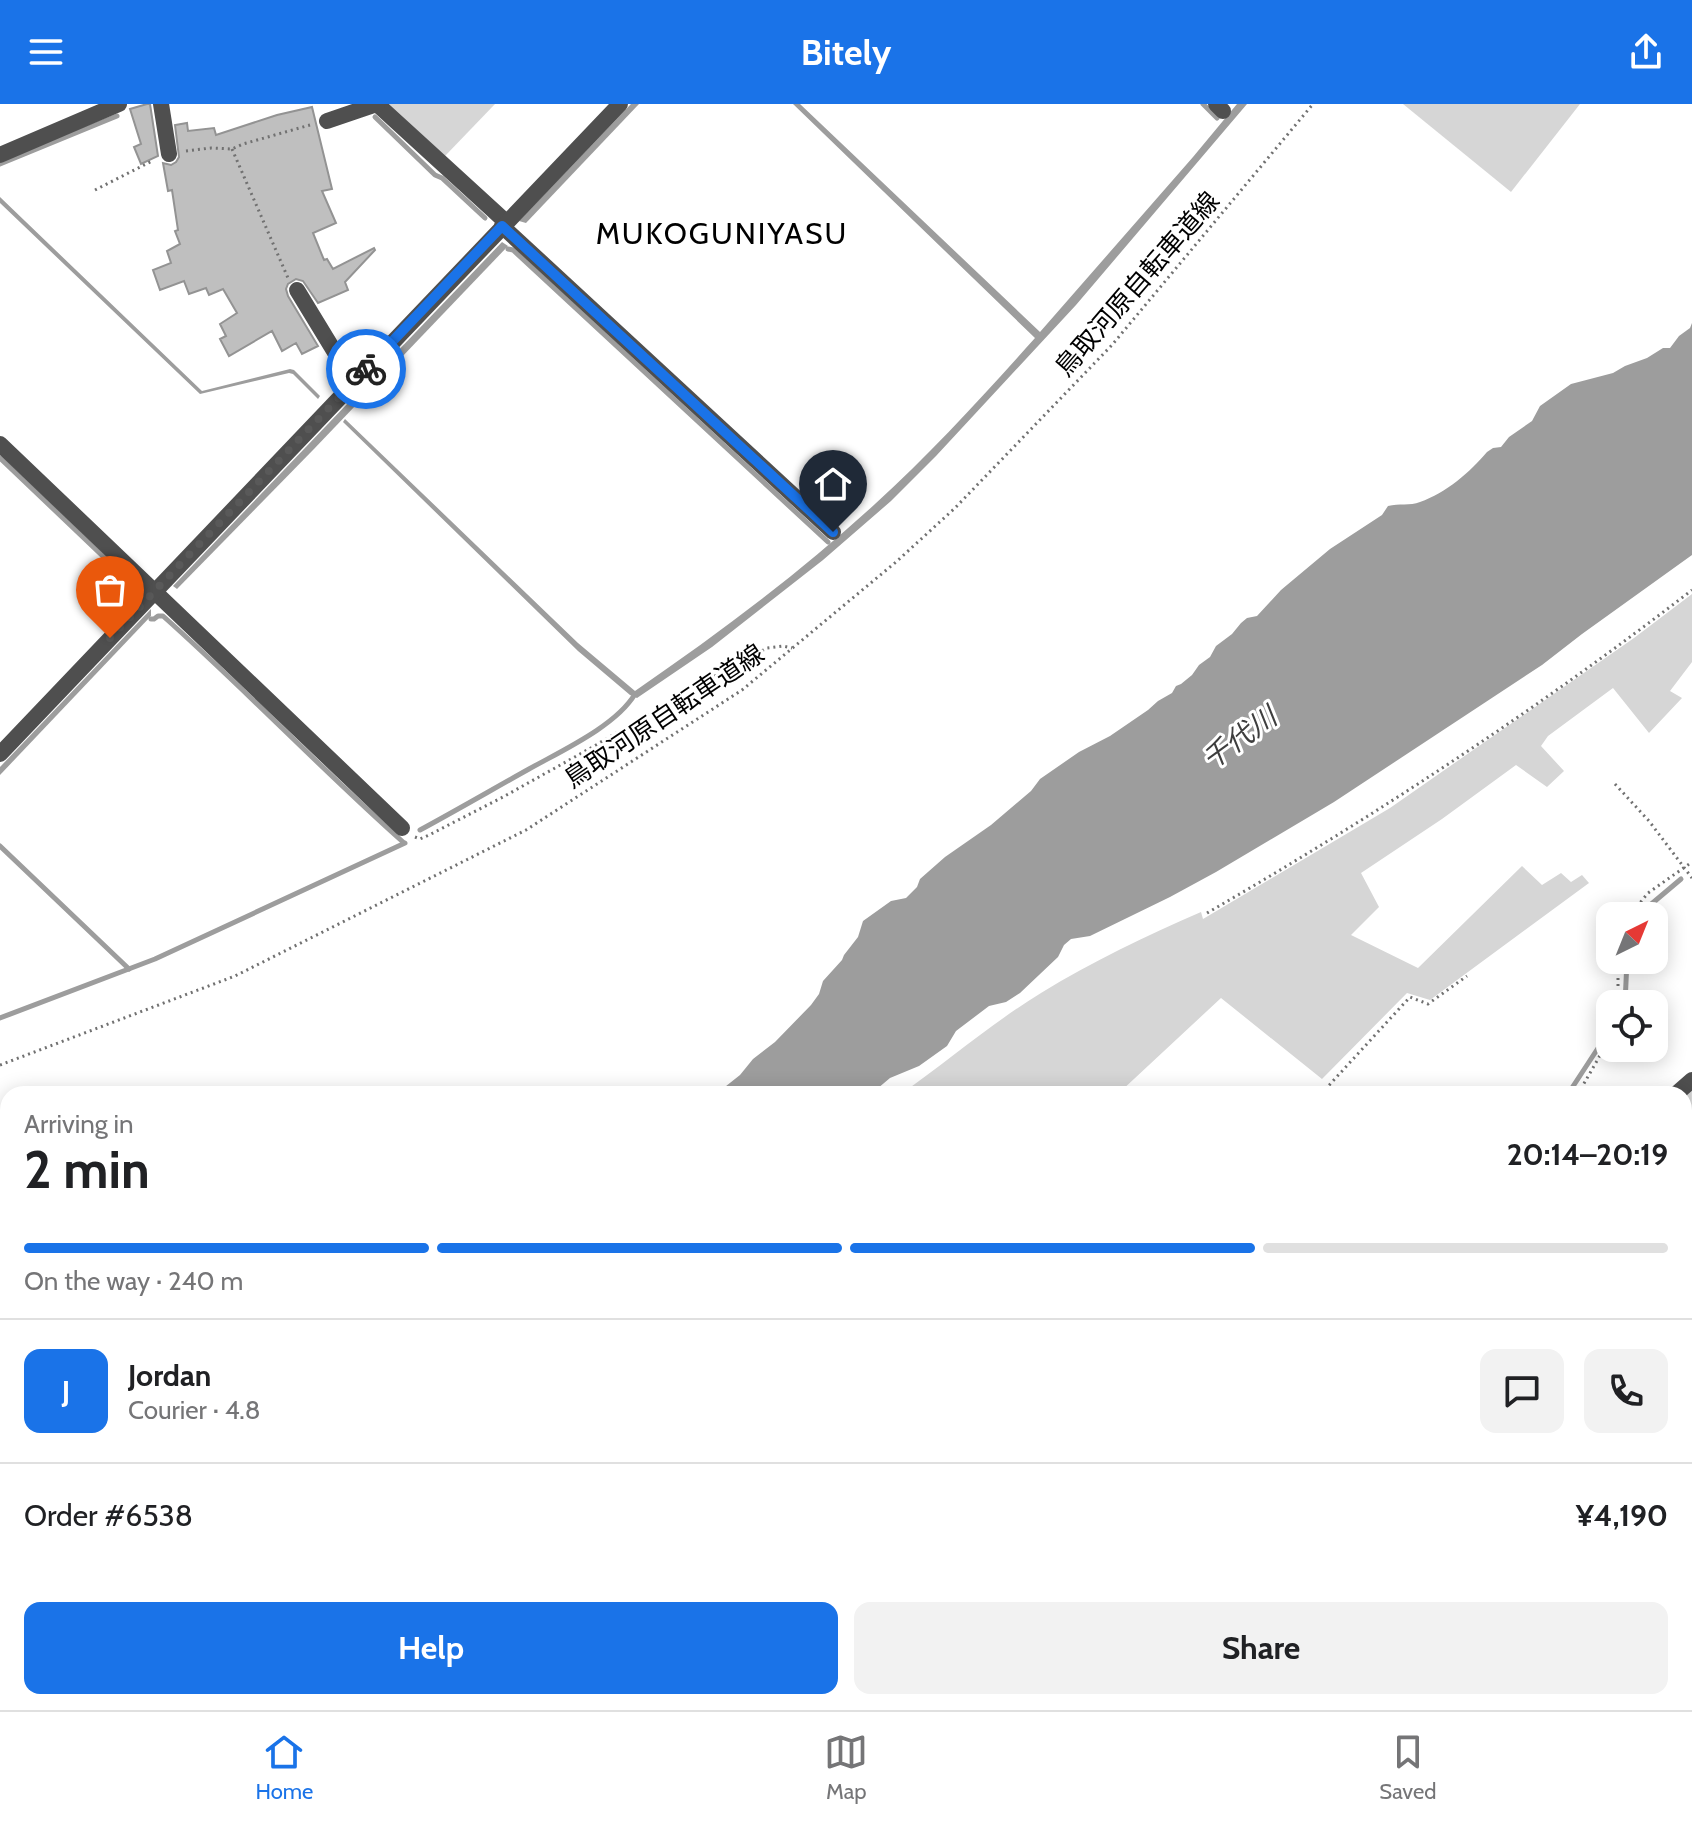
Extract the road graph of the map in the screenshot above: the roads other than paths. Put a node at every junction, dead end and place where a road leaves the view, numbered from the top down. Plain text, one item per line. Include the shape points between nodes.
1 (119, 104) edge
2 (161, 104) edge
3 (377, 104) edge
4 (620, 104) edge
5 (327, 121) road end
6 (169, 154) road end
7 (0, 155) edge
8 (504, 224) junction
9 (297, 290) road end
10 (353, 382) junction
11 (0, 444) edge
12 (833, 532) dead end
13 (153, 592) junction
14 (0, 754) edge
15 (402, 828) road end

1 - 7 street
2 - 6 street
3 - 5 street
3 - 8 street
4 - 8 street
8 - 10 street
8 - 12 street
9 - 10 street
10 - 13 street
11 - 13 street
13 - 14 street
13 - 15 street

